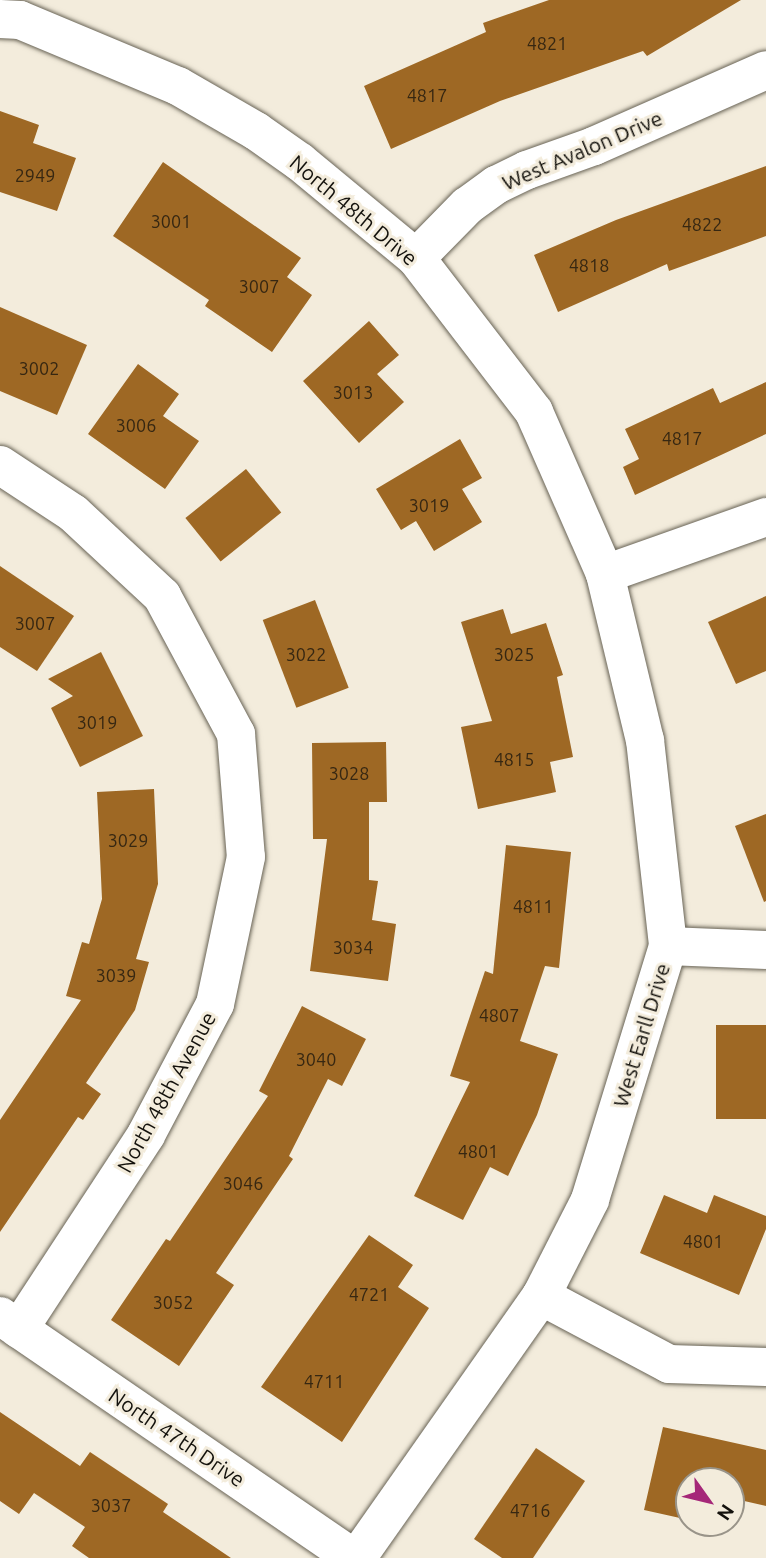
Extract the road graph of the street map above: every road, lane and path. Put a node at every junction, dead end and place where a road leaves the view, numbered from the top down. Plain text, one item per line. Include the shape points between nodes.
1 (16, 13) edge
2 (766, 70) edge
3 (416, 258) junction
4 (0, 465) edge
5 (766, 517) edge
6 (605, 574) junction
7 (668, 946) junction
8 (766, 950) edge
9 (541, 1297) junction
10 (10, 1322) edge
11 (766, 1367) edge
12 (356, 1558) edge

1 - 3 street, North 48th Drive via 178,86 256,131
2 - 3 street, West Avalon Drive via 496,185 467,206
3 - 6 street, North 48th Drive via 534,412
4 - 10 street, North 48th Avenue via 73,513 162,596 236,734 246,857 215,1004 146,1135
5 - 6 street
6 - 7 street, West Earll Drive via 645,740
7 - 8 street
7 - 9 street, West Earll Drive via 590,1200
9 - 11 street via 668,1364
9 - 12 street, West Earll Drive
10 - 12 street, North 47th Drive

